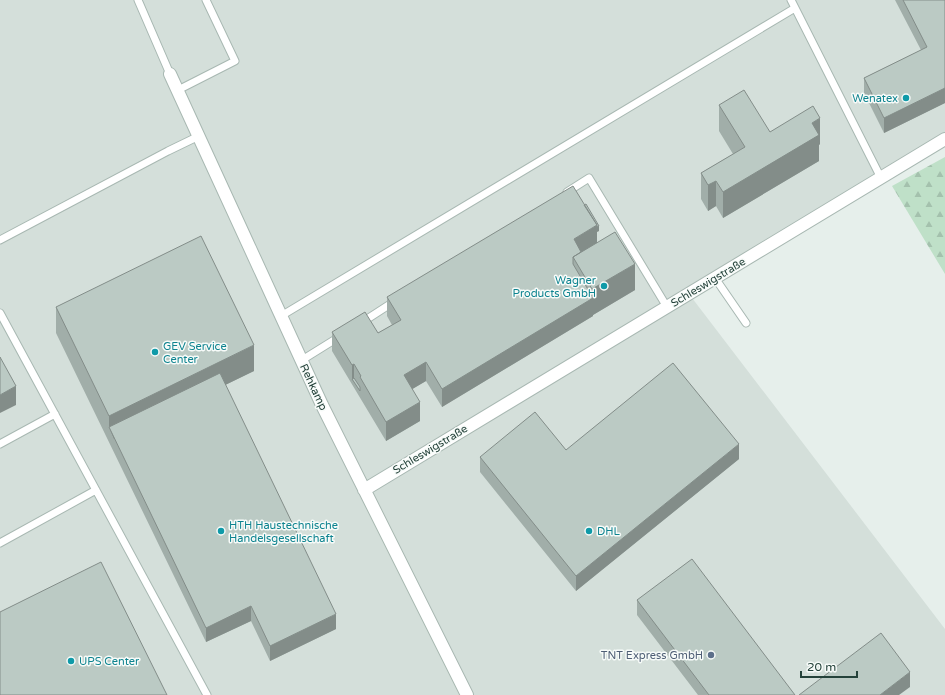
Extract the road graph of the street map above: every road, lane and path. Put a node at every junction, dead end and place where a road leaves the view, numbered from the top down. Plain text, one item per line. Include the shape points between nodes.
1 (138, 0) edge
2 (206, 0) edge
3 (791, 0) edge
4 (795, 8) junction
5 (170, 74) joint
6 (178, 90) junction
7 (198, 136) junction
8 (945, 140) edge
9 (881, 178) junction
10 (562, 195) edge
11 (0, 240) edge
12 (716, 278) junction
13 (402, 297) edge
14 (667, 307) junction
15 (0, 313) edge
16 (281, 316) junction
17 (746, 323) dead end
18 (355, 326) edge
19 (342, 335) edge
20 (302, 360) junction
21 (55, 414) junction
22 (0, 444) edge
23 (96, 490) junction
24 (364, 490) junction
25 (0, 543) edge
26 (207, 695) edge
27 (467, 695) edge

1 - 5 lane
2 - 6 lane via 235,61
3 - 4 lane
4 - 9 lane
4 - 16 lane
5 - 6 street, Rehkamp
6 - 7 street, Rehkamp
7 - 11 lane
7 - 16 street, Rehkamp
8 - 9 street, Schleswigstraße
9 - 12 street, Schleswigstraße
10 - 14 lane via 589,178
12 - 14 street, Schleswigstraße
12 - 17 lane
13 - 18 lane
14 - 24 street, Schleswigstraße
15 - 21 lane
16 - 20 street, Rehkamp
19 - 20 lane
20 - 24 street, Rehkamp
21 - 22 lane
21 - 23 lane
23 - 25 lane
23 - 26 lane
24 - 27 street, Rehkamp

